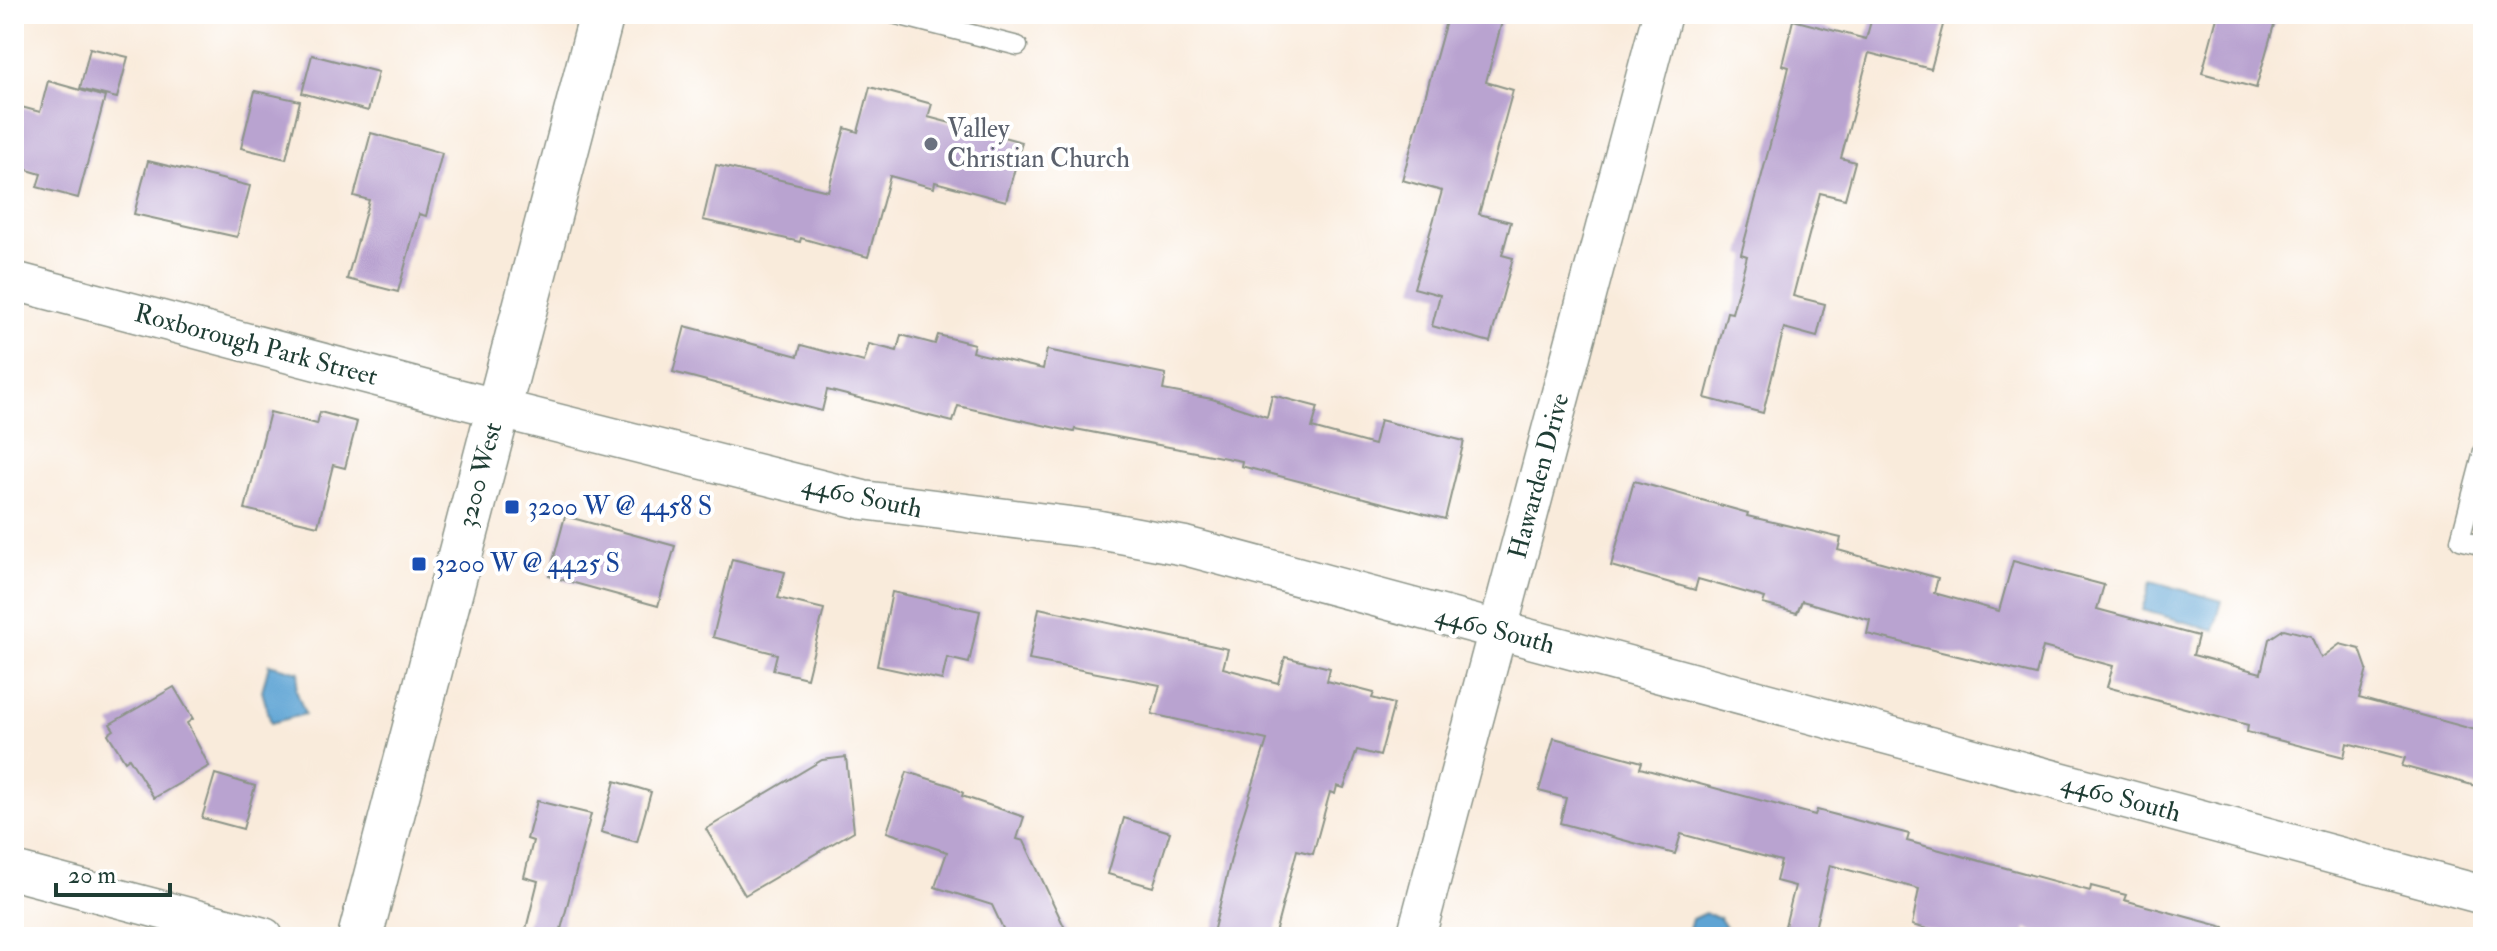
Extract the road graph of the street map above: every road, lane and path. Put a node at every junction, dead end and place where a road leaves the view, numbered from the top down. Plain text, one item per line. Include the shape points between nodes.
1 (602, 14) edge
2 (893, 14) edge
3 (1662, 14) edge
4 (1018, 46) dead end
5 (14, 281) edge
6 (498, 407) junction
7 (2483, 452) edge
8 (2483, 546) edge
9 (1498, 631) junction
10 (14, 871) edge
11 (2483, 895) edge
12 (264, 937) edge
13 (360, 937) edge
14 (1416, 937) edge

1 - 6 street, 3200 West
2 - 4 lane
3 - 9 street, Hawarden Drive
5 - 6 street, Roxborough Park Street
6 - 9 street, 4460 South via 863,500 1185,546
6 - 13 street, 3200 West
7 - 8 lane via 2460,540
9 - 11 street, 4460 South
9 - 14 street, Hawarden Drive
10 - 12 street

